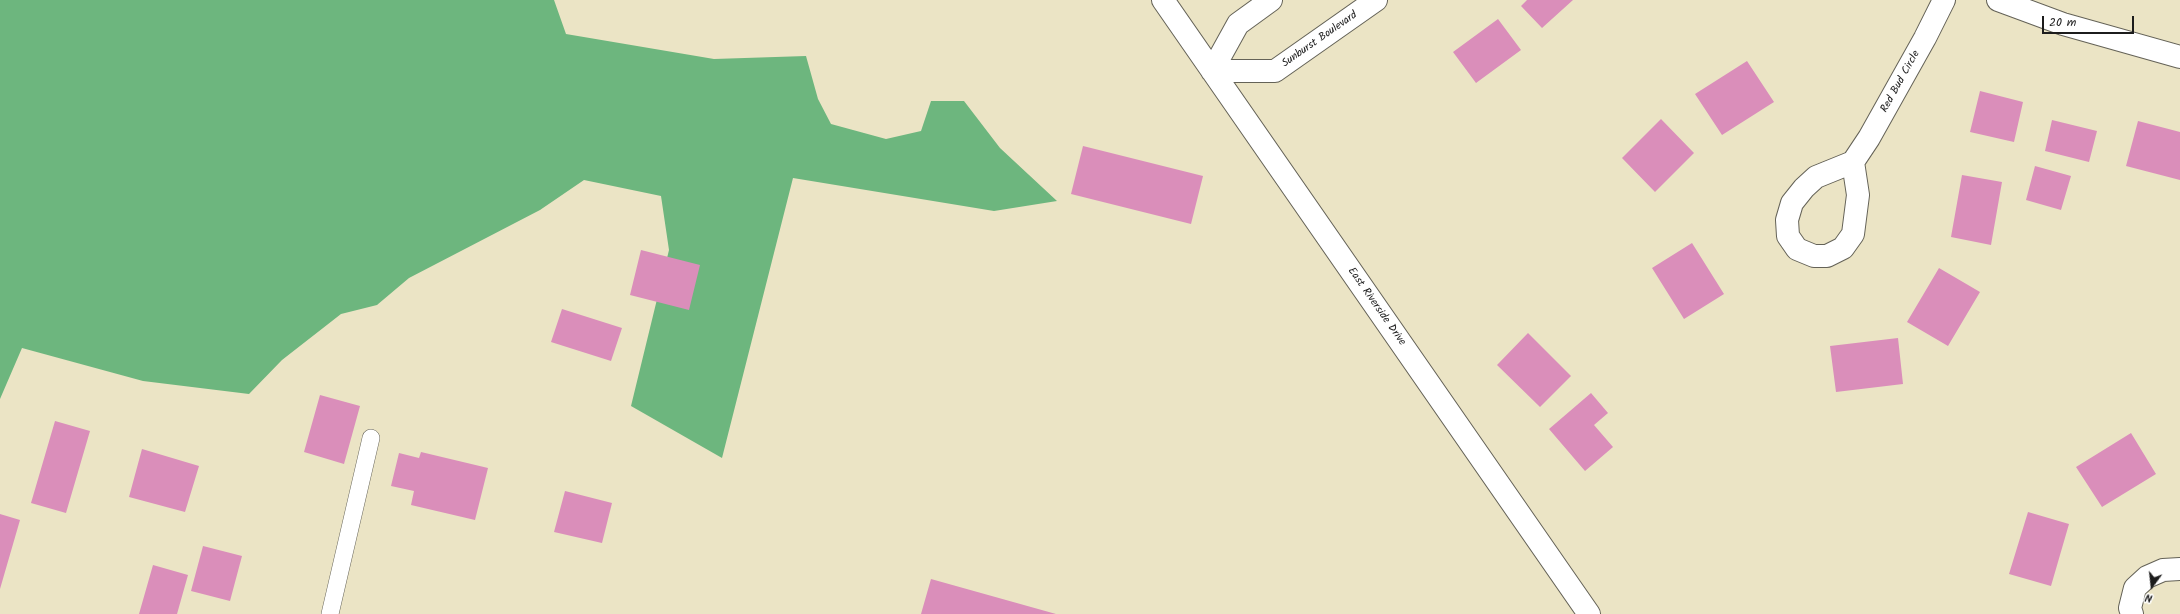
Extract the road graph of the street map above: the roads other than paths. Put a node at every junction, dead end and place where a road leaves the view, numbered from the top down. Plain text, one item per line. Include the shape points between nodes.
1 (1163, 0) edge
2 (1271, 0) edge
3 (1376, 0) edge
4 (1944, 0) edge
5 (1998, 0) edge
6 (2180, 57) edge
7 (1212, 71) junction
8 (1853, 162) dead end
9 (370, 438) dead end
10 (2180, 569) edge
11 (330, 614) edge
12 (1589, 614) edge
13 (2132, 614) edge

1 - 7 street, East Riverside Drive
2 - 7 street via 1238,24
3 - 7 street, Sunburst Boulevard via 1275,71
4 - 8 street, Red Bud Circle via 1914,58
5 - 6 street via 2063,24
7 - 12 street, East Riverside Drive
9 - 11 lane
10 - 13 street via 2163,570 2147,576 2135,588 2130,608

